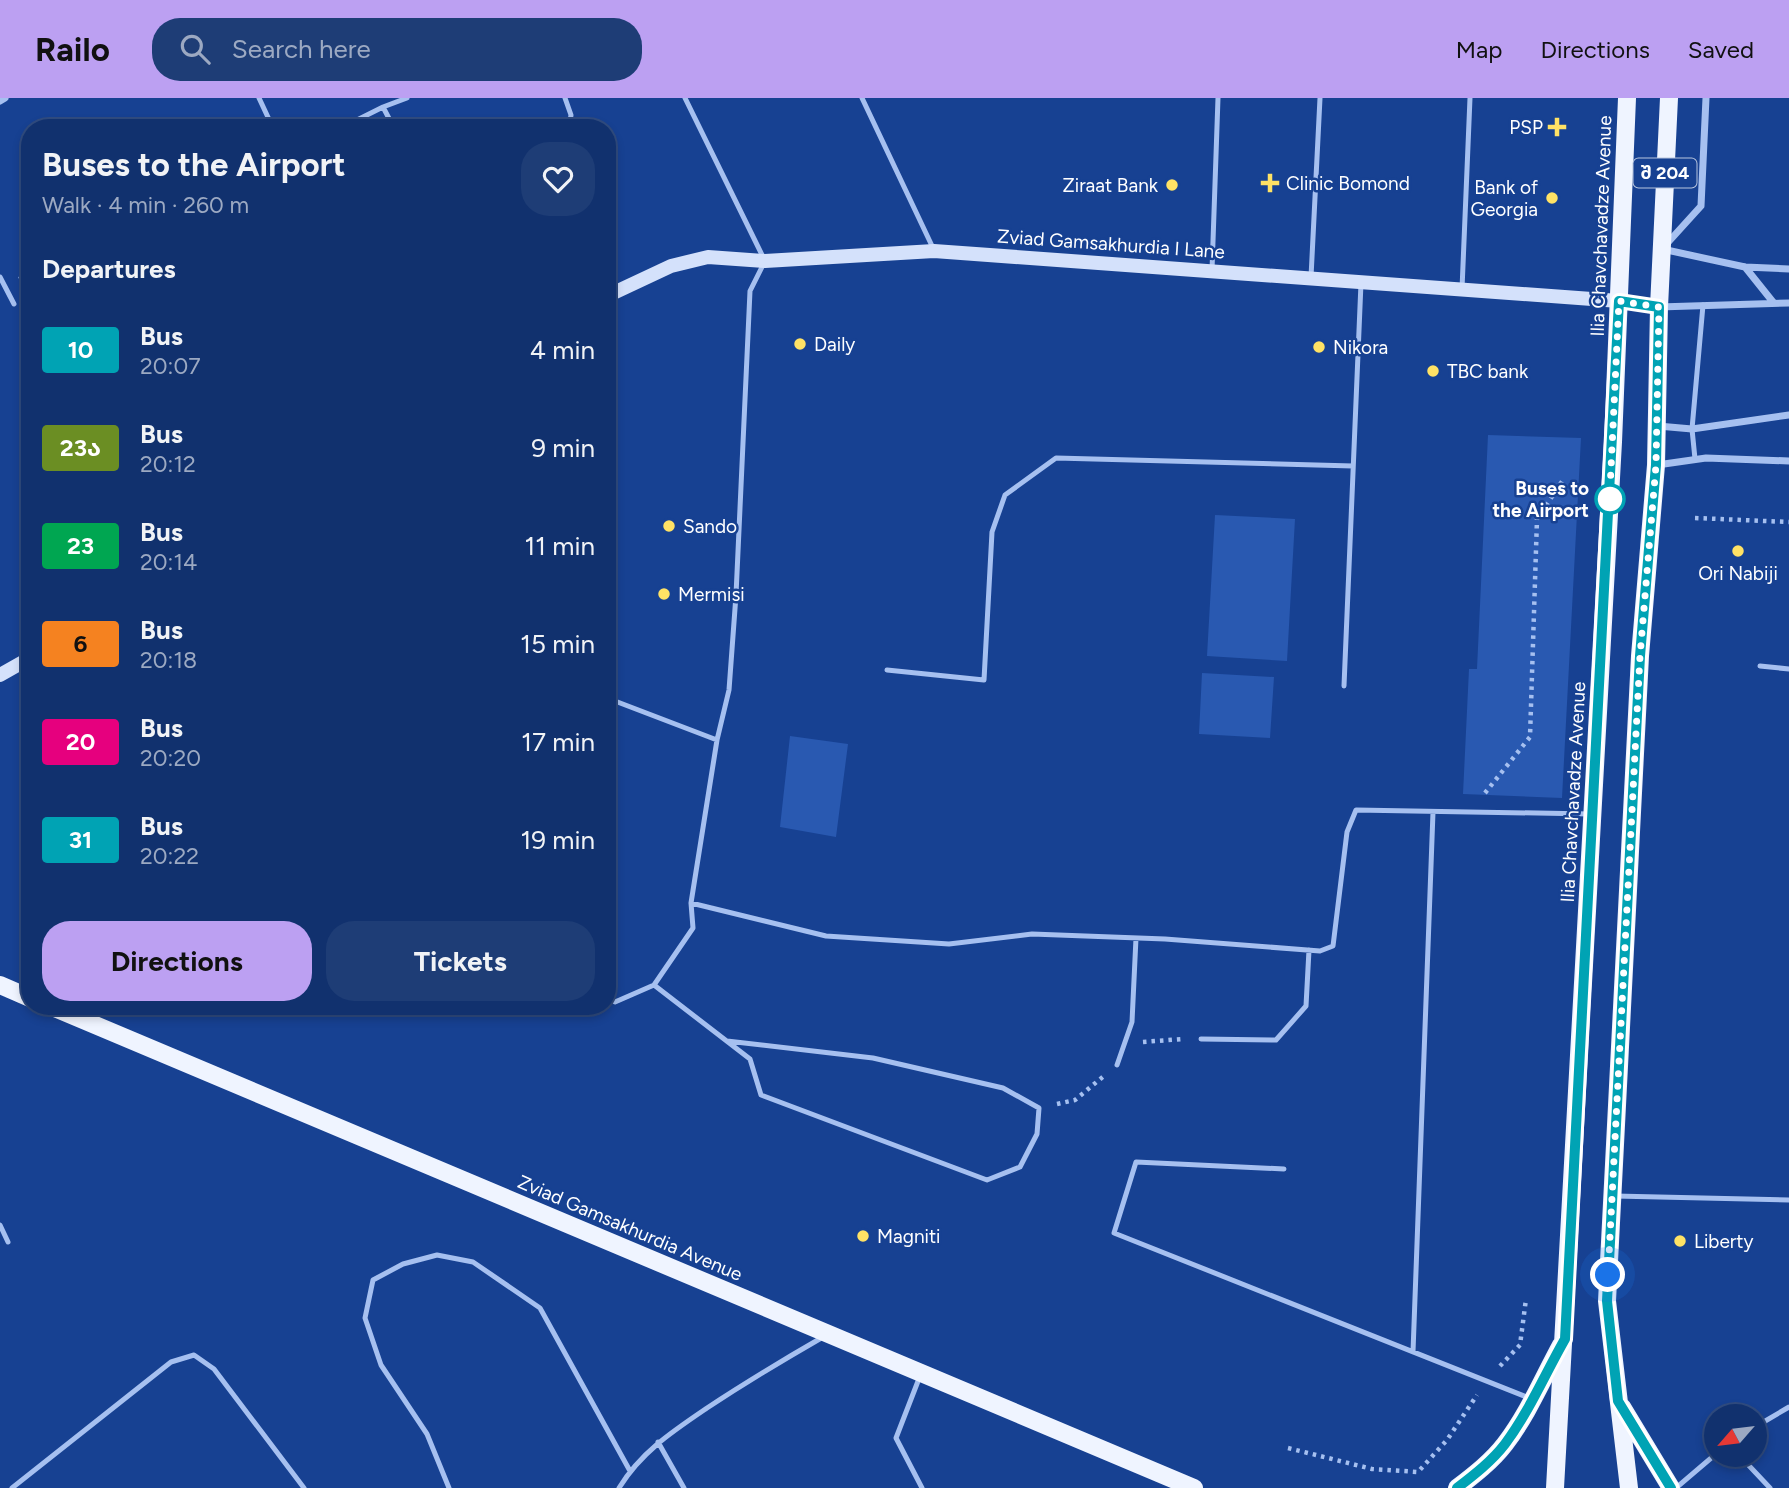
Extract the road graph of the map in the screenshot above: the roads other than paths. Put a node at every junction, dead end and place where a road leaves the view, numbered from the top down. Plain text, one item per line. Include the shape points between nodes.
1 (5, 98) edge
2 (259, 98) edge
3 (407, 98) edge
4 (565, 98) edge
5 (685, 98) edge
6 (862, 98) edge
7 (1218, 98) edge
8 (1320, 98) edge
9 (1470, 98) edge
10 (1627, 98) edge
11 (1668, 98) edge
12 (1706, 98) edge
13 (0, 101) edge
14 (383, 107) junction
15 (269, 119) edge
16 (359, 119) edge
17 (389, 119) edge
18 (570, 119) edge
19 (1662, 248) junction
20 (934, 251) junction
21 (765, 261) junction
22 (1745, 267) junction
23 (1789, 269) edge
24 (1212, 270) junction
25 (0, 277) edge
26 (1311, 277) junction
27 (1361, 280) junction
28 (1462, 289) junction
29 (616, 292) edge
30 (1619, 301) junction
31 (1773, 302) junction
32 (1789, 303) edge
33 (15, 304) dead end
34 (1703, 305) junction
35 (1659, 307) junction
36 (1789, 415) edge
37 (1657, 426) junction
38 (1692, 429) junction
39 (1695, 459) junction
40 (1789, 461) edge
41 (1656, 465) junction
42 (1353, 466) junction
43 (21, 663) edge
44 (1760, 666) dead end
45 (1789, 669) edge
46 (887, 670) dead end
47 (0, 674) edge
48 (1344, 686) dead end
49 (616, 701) edge
50 (717, 740) junction
51 (1433, 812) junction
52 (1593, 814) junction
53 (691, 903) junction
54 (1136, 938) junction
55 (1308, 950) junction
56 (0, 985) edge
57 (654, 985) junction
58 (21, 994) edge
59 (616, 1002) edge
60 (71, 1015) edge
61 (1200, 1039) road end
62 (726, 1041) junction
63 (1116, 1065) road end
64 (1284, 1169) dead end
65 (1612, 1196) junction
66 (1789, 1200) edge
67 (0, 1225) edge
68 (8, 1242) dead end
69 (828, 1334) junction
70 (1565, 1339) junction
71 (1413, 1352) junction
72 (921, 1373) junction
73 (1532, 1399) junction
74 (1618, 1401) junction
75 (1789, 1407) edge
76 (1768, 1419) edge
77 (658, 1442) junction
78 (1704, 1463) edge
79 (1750, 1467) edge
80 (630, 1471) junction
81 (12, 1488) edge
82 (304, 1488) edge
83 (449, 1488) edge
84 (619, 1488) edge
85 (684, 1488) edge
86 (922, 1488) edge
87 (1194, 1488) edge
88 (1457, 1488) edge
89 (1555, 1488) edge
90 (1629, 1488) edge
91 (1673, 1488) edge
92 (1770, 1488) edge

1 - 13 street
2 - 15 lane
3 - 14 lane
4 - 18 lane
5 - 21 lane
6 - 20 lane
7 - 24 lane
8 - 26 lane
9 - 28 lane
10 - 30 main road, Ilia Chavchavadze Avenue / შ 204
11 - 19 main road, შ 204
12 - 19 street via 1701,206
14 - 16 lane
14 - 17 lane
19 - 22 street
19 - 35 main road, შ 204
20 - 21 street, Zviad Gamsakhurdia I Lane
20 - 24 street, Zviad Gamsakhurdia I Lane
21 - 29 street, Zviad Gamsakhurdia I Lane via 708,257 671,266
21 - 50 lane via 750,291 730,677
22 - 23 street
22 - 31 street
24 - 26 street, Zviad Gamsakhurdia I Lane
25 - 33 lane
26 - 27 street, Zviad Gamsakhurdia I Lane
27 - 28 street, Zviad Gamsakhurdia I Lane
27 - 42 lane
28 - 30 street, Zviad Gamsakhurdia I Lane
30 - 35 street
30 - 52 main road, Ilia Chavchavadze Avenue / შ 204
31 - 32 street
31 - 34 street
34 - 35 street
34 - 38 lane
35 - 37 main road, შ 204
36 - 38 street
37 - 38 street
37 - 41 main road, შ 204
38 - 39 lane
39 - 40 street
39 - 41 street
41 - 65 main road, შ 204 via 1640,656
42 - 46 lane via 1056,458 1004,495 992,532 984,680
42 - 48 lane
43 - 47 street
44 - 45 lane
49 - 50 lane
50 - 53 lane
51 - 52 lane
51 - 55 lane via 1356,810 1347,832 1333,946
51 - 71 lane
52 - 70 main road, Ilia Chavchavadze Avenue / შ 204
53 - 54 lane via 826,936 949,944 1032,934
53 - 57 lane via 693,928
54 - 55 lane
54 - 63 lane via 1132,1022
55 - 61 lane via 1306,1006 1276,1040
56 - 58 main road
57 - 59 lane
57 - 62 lane
60 - 69 main road, Zviad Gamsakhurdia Avenue
62 - 62 lane via 750,1059 761,1095 987,1180 1020,1167 1037,1134 1040,1108 1003,1088 873,1058
64 - 71 lane via 1136,1162 1114,1233
65 - 66 lane
65 - 74 main road, შ 204 via 1607,1301
67 - 68 lane
69 - 72 main road, Zviad Gamsakhurdia Avenue
69 - 77 lane via 754,1376
70 - 73 main road
70 - 89 main road, Ilia Chavchavadze Avenue / შ 204
71 - 73 lane
72 - 86 lane via 896,1438
72 - 87 main road, Zviad Gamsakhurdia Avenue
73 - 88 main road via 1504,1446
74 - 90 main road, შ 204
74 - 91 main road
75 - 76 lane
77 - 80 lane
77 - 85 lane
78 - 91 lane
79 - 92 lane
80 - 83 lane via 540,1308 473,1262 437,1255 403,1264 373,1280 365,1318 381,1365 427,1434
80 - 84 lane
81 - 82 lane via 171,1362 194,1355 214,1369

